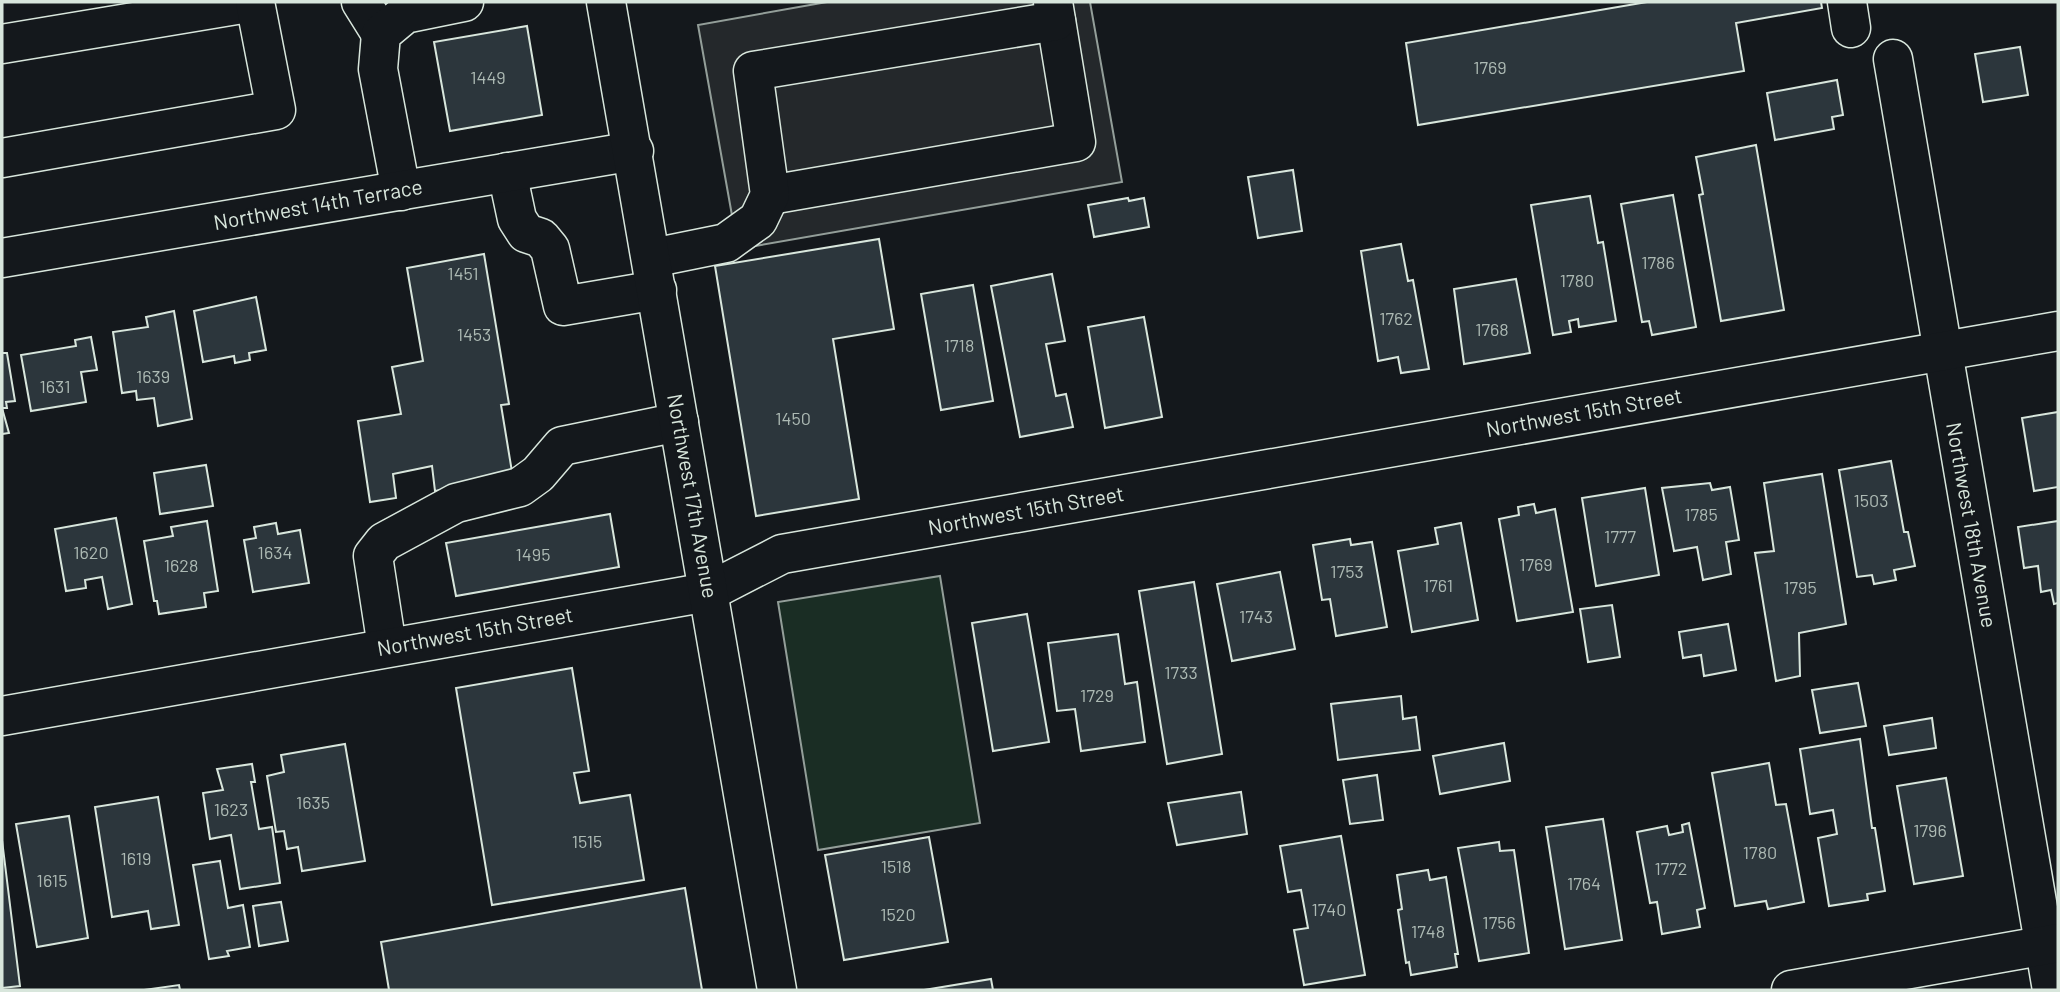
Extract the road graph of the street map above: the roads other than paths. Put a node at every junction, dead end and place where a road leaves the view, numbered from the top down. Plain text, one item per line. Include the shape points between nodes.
1 (255, 2) edge
2 (361, 2) edge
3 (464, 2) edge
4 (606, 2) edge
5 (1054, 11) edge
6 (381, 34) junction
7 (2, 44) edge
8 (1893, 59) dead end
9 (634, 151) junction
10 (2, 158) edge
11 (507, 172) junction
12 (401, 191) junction
13 (770, 195) junction
14 (2, 258) edge
15 (654, 274) junction
16 (2058, 331) edge
17 (1941, 350) junction
18 (679, 422) junction
19 (708, 592) junction
20 (387, 647) junction
21 (2, 716) edge
22 (2051, 945) edge
23 (777, 990) edge
24 (1791, 990) edge
25 (2052, 990) edge

1 - 7 street
1 - 10 street via 276,110
2 - 6 street
3 - 6 street via 405,14
4 - 9 street, Northwest 17th Avenue
5 - 13 street via 753,71
5 - 13 street via 1076,142
6 - 12 street via 378,69
8 - 17 street, Northwest 18th Avenue
9 - 11 street, Northwest 14th Terrace
9 - 15 street, Northwest 17th Avenue
11 - 12 street, Northwest 14th Terrace
11 - 15 street via 517,219 526,233 541,238 550,249 563,306
12 - 14 street, Northwest 14th Terrace
13 - 15 street via 758,219 726,243
15 - 18 street, Northwest 17th Avenue
16 - 17 street, Northwest 15th Street
17 - 19 street, Northwest 15th Street via 782,554
17 - 22 street, Northwest 18th Avenue
18 - 19 street, Northwest 17th Avenue
18 - 20 street via 562,446 520,487 456,503 384,542 373,556
19 - 20 street, Northwest 15th Street
19 - 23 street, Northwest 17th Avenue
20 - 21 street, Northwest 15th Street
22 - 24 street
22 - 25 street, Northwest 18th Avenue

